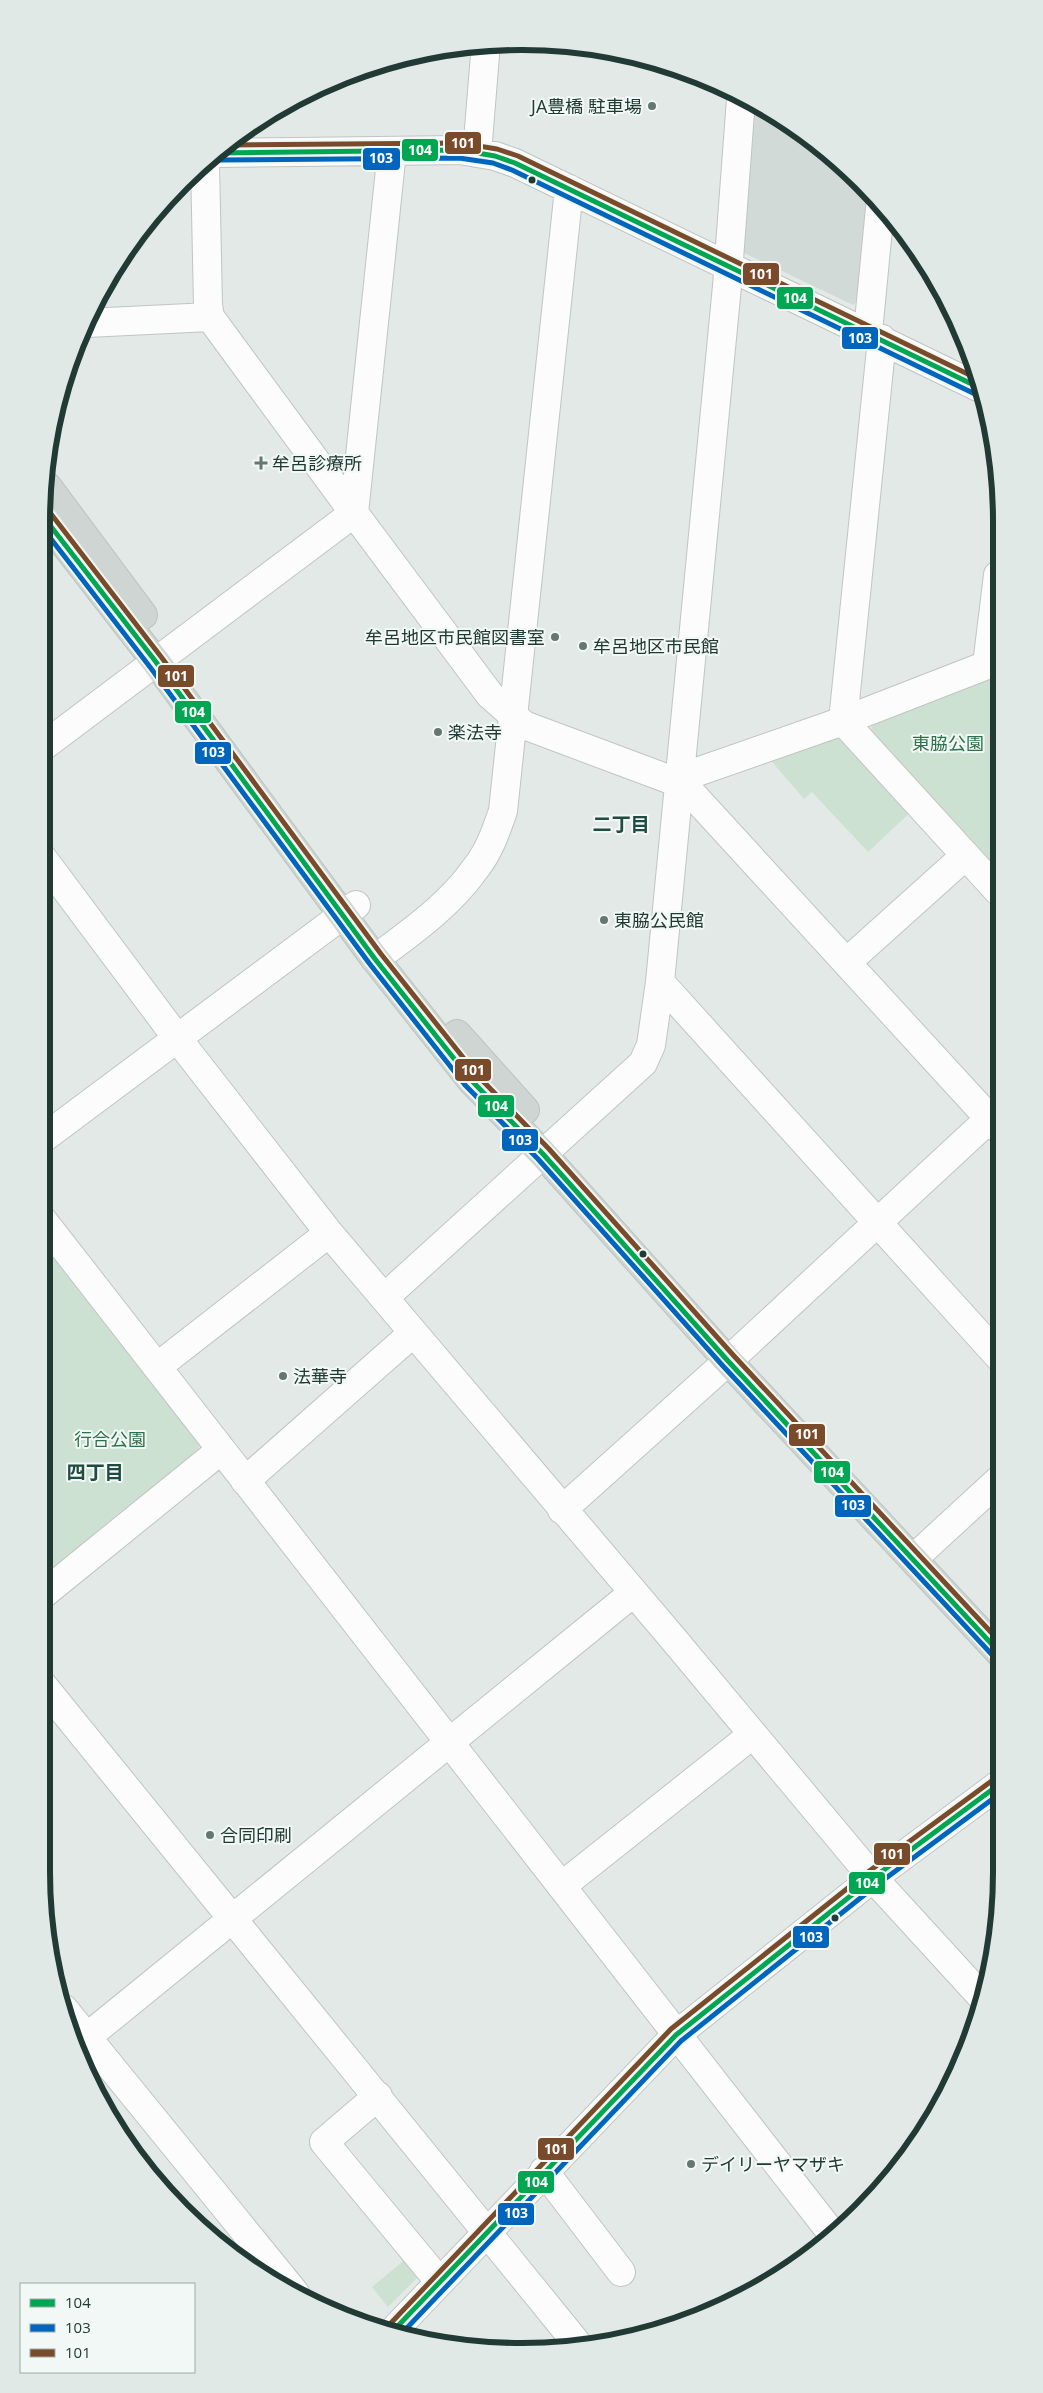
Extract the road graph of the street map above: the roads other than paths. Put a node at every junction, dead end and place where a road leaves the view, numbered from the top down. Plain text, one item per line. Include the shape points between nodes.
1 (485, 52) edge
2 (741, 104) edge
3 (392, 151) junction
4 (228, 152) edge
5 (478, 153) junction
6 (205, 172) edge
7 (570, 190) junction
8 (880, 215) edge
9 (729, 266) junction
10 (210, 317) junction
11 (95, 323) edge
12 (875, 336) junction
13 (972, 384) edge
14 (51, 492) edge
15 (354, 513) junction
16 (50, 524) edge
17 (163, 657) junction
18 (993, 664) edge
19 (512, 714) junction
20 (843, 721) junction
21 (50, 741) edge
22 (679, 783) junction
23 (964, 856) junction
24 (50, 868) edge
25 (993, 886) edge
26 (349, 910) junction
27 (383, 953) junction
28 (848, 962) junction
29 (660, 982) junction
30 (177, 1038) junction
31 (993, 1116) edge
32 (993, 1122) edge
33 (50, 1133) edge
34 (549, 1149) junction
35 (875, 1222) junction
36 (50, 1229) edge
37 (328, 1233) junction
38 (384, 1298) junction
39 (413, 1333) junction
40 (993, 1350) edge
41 (734, 1355) junction
42 (158, 1367) junction
43 (221, 1450) junction
44 (245, 1481) junction
45 (993, 1485) edge
46 (562, 1510) junction
47 (918, 1554) junction
48 (50, 1589) edge
49 (633, 1593) junction
50 (993, 1621) edge
51 (993, 1644) edge
52 (50, 1694) edge
53 (752, 1735) junction
54 (450, 1741) junction
55 (993, 1790) edge
56 (873, 1878) junction
57 (563, 1886) junction
58 (232, 1918) junction
59 (977, 1992) edge
60 (75, 2022) edge
61 (676, 2035) junction
62 (87, 2037) junction
63 (378, 2096) junction
64 (544, 2171) junction
65 (828, 2229) edge
66 (486, 2232) junction
67 (621, 2272) dead end
68 (283, 2278) edge
69 (439, 2282) junction
70 (397, 2326) edge
71 (573, 2340) edge

1 - 5 street
2 - 9 street
3 - 4 street
3 - 5 street
3 - 15 street
5 - 7 street via 515,163
6 - 10 street
7 - 9 street
7 - 19 street
8 - 12 street
9 - 12 street
9 - 22 street
10 - 11 street
10 - 15 street
12 - 13 street
12 - 20 street
14 - 17 main road
15 - 17 street
15 - 19 street via 490,695
16 - 17 main road
17 - 21 street
17 - 26 main road
18 - 20 street
19 - 22 street via 524,725
19 - 27 street via 503,811 493,840 462,886
20 - 22 street via 698,772
20 - 23 street
22 - 28 street
22 - 29 street
23 - 25 street
23 - 28 street
24 - 30 street
26 - 27 main road
26 - 30 street
27 - 34 main road via 468,1048
28 - 31 street
29 - 34 street via 651,1044 643,1063
29 - 35 street
30 - 33 street
30 - 37 street
32 - 35 street
34 - 38 street
34 - 41 main road
35 - 40 street
35 - 41 street
36 - 42 street
37 - 38 street
37 - 42 street
38 - 39 street
39 - 44 street
39 - 46 street
41 - 46 street
41 - 47 main road
42 - 43 street
43 - 44 street
43 - 48 street
44 - 54 street
45 - 47 street
46 - 49 street
47 - 50 main road
47 - 51 main road
49 - 53 street
49 - 54 street
52 - 58 street
53 - 56 street
53 - 57 street
54 - 57 street
54 - 58 street
55 - 56 street
56 - 59 street
56 - 61 street
57 - 61 street
58 - 62 street
58 - 63 street
60 - 62 street
61 - 64 street
61 - 65 street
62 - 68 street
63 - 66 street
63 - 69 street via 324,2142
64 - 66 street
64 - 67 street
66 - 69 street
66 - 71 street
69 - 70 street

